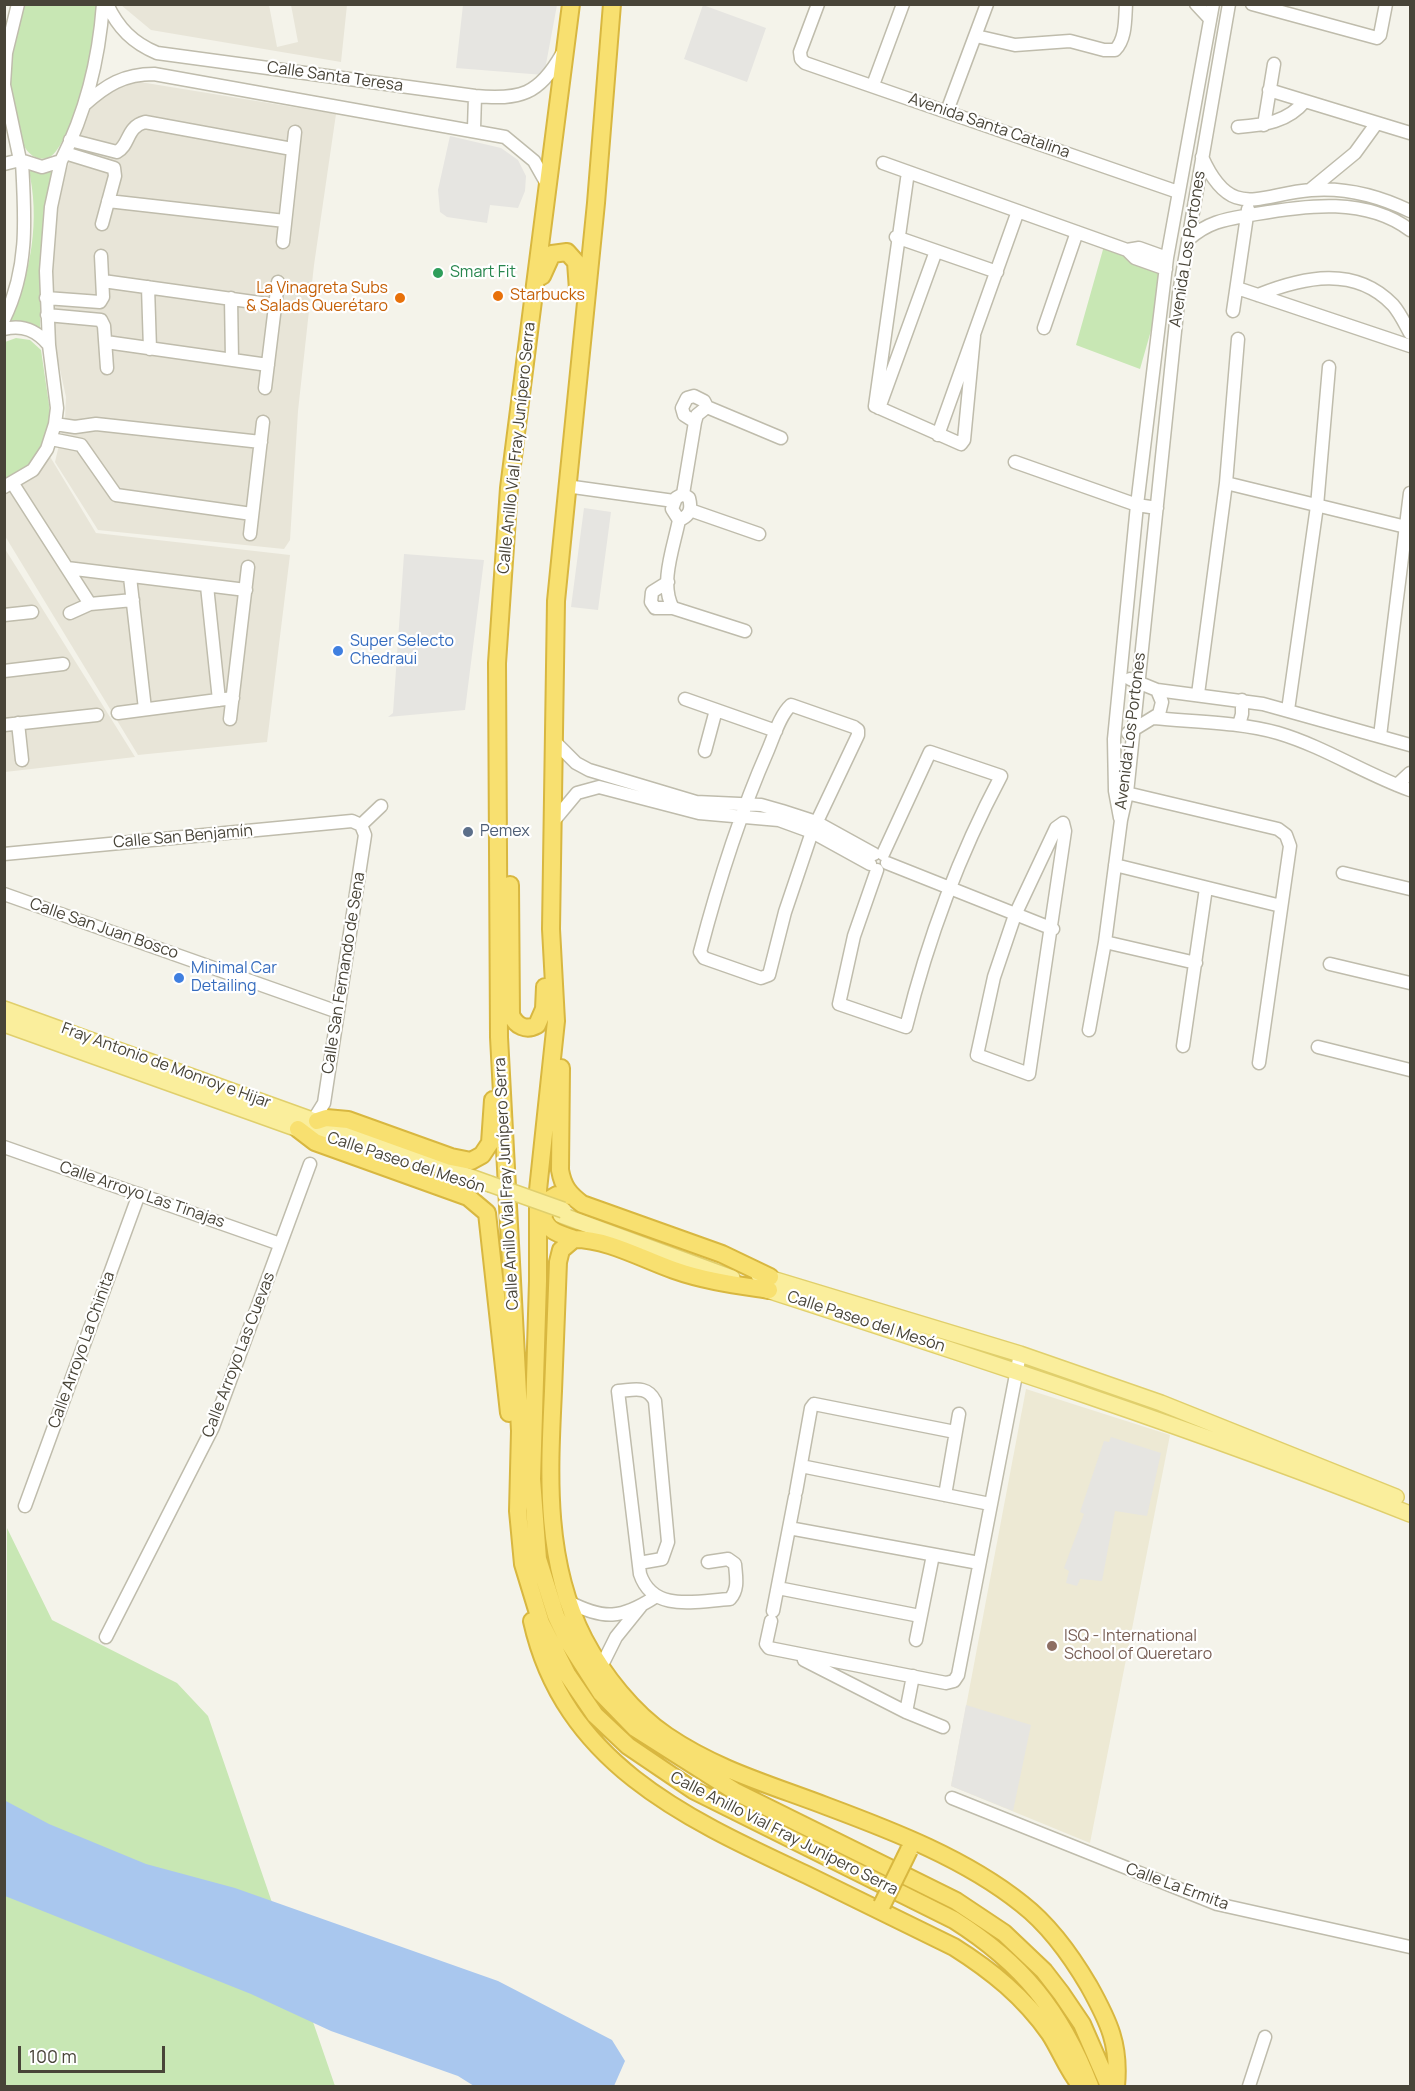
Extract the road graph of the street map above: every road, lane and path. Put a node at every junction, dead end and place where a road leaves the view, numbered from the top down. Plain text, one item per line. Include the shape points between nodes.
1 (18, 4) edge
2 (105, 4) edge
3 (571, 4) edge
4 (612, 4) edge
5 (818, 4) edge
6 (903, 4) edge
7 (987, 4) edge
8 (1126, 4) edge
9 (1196, 4) edge
10 (1213, 4) edge
11 (1229, 4) edge
12 (1252, 4) edge
13 (1386, 4) edge
14 (1210, 19) junction
15 (976, 36) junction
16 (564, 50) junction
17 (1274, 64) dead end
18 (4, 84) edge
19 (873, 85) junction
20 (1269, 90) junction
21 (475, 96) junction
22 (1305, 101) junction
23 (84, 105) junction
24 (6, 108) edge
25 (947, 111) junction
26 (1376, 124) junction
27 (1264, 125) junction
28 (1238, 127) dead end
29 (474, 129) junction
30 (295, 132) dead end
31 (1410, 133) edge
32 (70, 140) junction
33 (292, 149) junction
34 (4, 156) edge
35 (63, 157) junction
36 (1202, 157) junction
37 (20, 159) junction
38 (883, 163) dead end
39 (4, 165) edge
40 (908, 172) junction
41 (547, 184) junction
42 (1310, 190) junction
43 (1178, 192) junction
44 (108, 201) junction
45 (1248, 202) junction
46 (1018, 211) junction
47 (1410, 212) edge
48 (1248, 216) junction
49 (285, 221) junction
50 (102, 224) dead end
51 (1410, 230) edge
52 (1077, 232) junction
53 (897, 237) junction
54 (1189, 239) junction
55 (283, 242) dead end
56 (936, 251) junction
57 (101, 256) dead end
58 (1167, 263) junction
59 (997, 272) junction
60 (103, 281) junction
61 (278, 282) dead end
62 (148, 287) junction
63 (1237, 288) junction
64 (1164, 290) junction
65 (1179, 293) junction
66 (1257, 295) junction
67 (46, 298) junction
68 (231, 298) junction
69 (275, 305) junction
70 (1233, 311) dead end
71 (47, 315) junction
72 (4, 319) edge
73 (4, 328) edge
74 (1044, 328) dead end
75 (1410, 333) edge
76 (974, 336) junction
77 (1238, 339) dead end
78 (106, 342) junction
79 (49, 345) junction
80 (1410, 346) edge
81 (150, 349) junction
82 (232, 360) junction
83 (268, 365) junction
84 (1329, 367) dead end
85 (107, 368) dead end
86 (525, 370) junction
87 (577, 377) junction
88 (265, 388) dead end
89 (707, 407) junction
90 (879, 408) junction
91 (263, 422) dead end
92 (695, 422) junction
93 (55, 424) junction
94 (938, 435) junction
95 (781, 438) dead end
96 (51, 439) junction
97 (261, 442) junction
98 (1015, 462) dead end
99 (1226, 483) junction
100 (9, 485) edge
101 (566, 486) junction
102 (1410, 493) edge
103 (673, 505) junction
104 (1137, 506) junction
105 (1317, 506) junction
106 (1157, 508) junction
107 (690, 510) junction
108 (252, 514) junction
109 (1408, 526) edge
110 (250, 534) dead end
111 (759, 534) dead end
112 (249, 567) dead end
113 (67, 568) junction
114 (130, 577) junction
115 (668, 582) junction
116 (207, 586) junction
117 (246, 590) junction
118 (129, 601) junction
119 (90, 604) junction
120 (673, 608) junction
121 (32, 612) dead end
122 (70, 613) dead end
123 (4, 615) edge
124 (746, 631) dead end
125 (63, 664) dead end
126 (4, 670) edge
127 (1120, 678) junction
128 (1137, 681) junction
129 (1157, 690) junction
130 (1198, 694) junction
131 (233, 698) junction
132 (685, 699) dead end
133 (219, 700) junction
134 (1242, 700) junction
135 (1263, 704) junction
136 (141, 709) junction
137 (716, 710) junction
138 (1288, 710) junction
139 (118, 713) dead end
140 (96, 715) dead end
141 (1154, 718) junction
142 (230, 719) dead end
143 (18, 723) junction
144 (4, 725) edge
145 (1239, 725) junction
146 (1256, 728) junction
147 (1132, 731) junction
148 (776, 732) junction
149 (1380, 736) junction
150 (1114, 739) junction
151 (553, 740) junction
152 (1410, 745) edge
153 (705, 751) dead end
154 (22, 760) dead end
155 (589, 770) junction
156 (1410, 773) edge
157 (1397, 785) junction
158 (587, 789) junction
159 (1410, 790) edge
160 (1121, 792) junction
161 (651, 794) junction
162 (381, 806) dead end
163 (742, 810) junction
164 (552, 823) junction
165 (361, 825) junction
166 (814, 827) junction
167 (6, 856) edge
168 (878, 861) junction
169 (1115, 865) junction
170 (498, 867) junction
171 (1343, 873) dead end
172 (948, 887) junction
173 (1206, 888) junction
174 (1410, 889) edge
175 (5, 894) edge
176 (1281, 906) junction
177 (1015, 915) junction
178 (551, 929) junction
179 (1053, 929) junction
180 (1105, 942) junction
181 (1196, 963) junction
182 (1330, 964) dead end
183 (1410, 983) edge
184 (4, 1009) edge
185 (339, 1012) junction
186 (556, 1022) junction
187 (4, 1024) edge
188 (1089, 1029) dead end
189 (499, 1037) junction
190 (1183, 1046) dead end
191 (1318, 1047) dead end
192 (1259, 1063) dead end
193 (1410, 1070) edge
194 (319, 1125) junction
195 (298, 1129) junction
196 (4, 1147) edge
197 (310, 1164) dead end
198 (139, 1194) junction
199 (565, 1207) junction
200 (574, 1239) junction
201 (280, 1244) junction
202 (538, 1281) junction
203 (770, 1284) junction
204 (1020, 1354) junction
205 (1016, 1371) junction
206 (553, 1390) junction
207 (959, 1414) dead end
208 (955, 1432) junction
209 (1294, 1461) junction
210 (801, 1466) junction
211 (519, 1488) junction
212 (945, 1495) junction
213 (1410, 1503) edge
214 (990, 1504) junction
215 (25, 1506) dead end
216 (1410, 1514) edge
217 (789, 1528) junction
218 (933, 1555) junction
219 (708, 1562) dead end
220 (639, 1563) junction
221 (979, 1563) junction
222 (523, 1564) junction
223 (778, 1588) junction
224 (655, 1597) junction
225 (569, 1602) junction
226 (641, 1606) junction
227 (920, 1616) junction
228 (106, 1637) dead end
229 (916, 1640) dead end
230 (790, 1653) junction
231 (601, 1667) junction
232 (913, 1676) junction
233 (906, 1712) junction
234 (943, 1727) dead end
235 (952, 1797) dead end
236 (911, 1846) junction
237 (881, 1908) junction
238 (1410, 1947) edge
239 (1265, 2037) dead end
240 (1081, 2086) edge
241 (1090, 2086) edge
242 (1109, 2086) edge
243 (1116, 2086) edge
244 (1249, 2086) edge

1 - 18 street via 6,53
2 - 21 street, Calle Santa Teresa via 124,32 139,46 157,53
2 - 23 street
3 - 16 highway, Calle Anillo Vial Fray Junípero Serra
4 - 87 highway, Calle Anillo Vial Fray Junípero Serra
5 - 19 street, Avenida Santa Catalina via 800,51 801,58 805,63
6 - 19 street
7 - 15 street
8 - 15 street via 1122,38 1115,50 1070,41 1015,45
9 - 14 street
10 - 14 street, Avenida Los Portones
11 - 36 street, Avenida Los Portones
12 - 13 street via 1377,38
14 - 43 street, Avenida Los Portones
15 - 25 street
16 - 21 street, Calle Santa Teresa via 550,74 528,92 508,98
16 - 41 highway, Calle Anillo Vial Fray Junípero Serra
17 - 20 street
18 - 24 street
19 - 25 street, Avenida Santa Catalina
20 - 22 street
20 - 27 street
21 - 29 street
22 - 26 street
22 - 27 street via 1296,112
23 - 29 street, Calle Santa Teresa via 117,80 134,74 154,74
23 - 32 street
24 - 37 street
25 - 43 street, Avenida Santa Catalina
26 - 31 street
26 - 42 street via 1355,153
27 - 28 street
29 - 41 street, Calle Santa Teresa via 505,136 520,146
30 - 33 street
32 - 33 street via 117,152 131,129 145,122
32 - 35 street
33 - 49 street
34 - 37 street
35 - 37 street via 42,167
35 - 44 street via 114,168
35 - 67 street via 48,232
36 - 45 street via 1216,181
36 - 54 street, Avenida Los Portones
37 - 39 street
37 - 72 street via 26,206 24,251 15,294
38 - 40 street
40 - 46 street
40 - 53 street
41 - 86 highway, Calle Anillo Vial Fray Junípero Serra
42 - 45 street
42 - 47 street via 1353,191
43 - 58 street, Avenida Los Portones
44 - 49 street
44 - 50 street
45 - 48 street
46 - 52 street
46 - 59 street
48 - 51 street via 1332,206 1366,210 1397,220
48 - 54 street via 1217,220
48 - 63 street
49 - 55 street
52 - 58 street via 1127,250 1139,248
52 - 74 street
53 - 56 street
53 - 90 street via 873,403
54 - 65 street, Avenida Los Portones
56 - 59 street
56 - 90 street
57 - 60 street
58 - 64 street, Avenida Los Portones
59 - 76 street
60 - 62 street
60 - 67 street via 103,297 98,303
61 - 69 street
62 - 68 street
62 - 81 street
63 - 66 street
63 - 70 street
64 - 65 street
64 - 104 street, Avenida Los Portones
65 - 106 street, Avenida Los Portones
66 - 75 street via 1293,281 1345,278 1374,289 1394,306
66 - 80 street
67 - 71 street
68 - 69 street
68 - 82 street
69 - 83 street
71 - 78 street via 101,320
71 - 79 street
73 - 79 street via 27,328
76 - 94 street
76 - 94 street via 964,440 957,444
77 - 99 street
78 - 81 street
78 - 85 street
79 - 93 street via 57,408
81 - 82 street
82 - 83 street
83 - 88 street
84 - 105 street
86 - 87 highway via 537,327 546,264 552,254 564,252 573,256 578,270 571,355
86 - 170 highway, Calle Anillo Vial Fray Junípero Serra via 509,488 498,652
87 - 101 highway, Calle Anillo Vial Fray Junípero Serra
89 - 92 street
89 - 92 street via 694,396 683,403 684,415
89 - 95 street
90 - 94 street
91 - 97 street
92 - 103 street
93 - 96 street
93 - 97 street via 96,424
96 - 100 street via 33,470
96 - 108 street via 76,443 85,450 116,495
97 - 108 street
98 - 104 street
99 - 105 street
99 - 130 street
100 - 113 street
101 - 103 street via 584,486
101 - 151 highway, Calle Anillo Vial Fray Junípero Serra via 556,601
102 - 109 street
103 - 107 street via 685,518
103 - 107 street via 689,498
103 - 115 street
104 - 106 street
104 - 127 street, Avenida Los Portones
105 - 109 street
105 - 138 street
106 - 128 street, Avenida Los Portones
107 - 111 street
108 - 110 street
109 - 149 street
112 - 117 street
113 - 114 street
113 - 119 street
114 - 116 street
114 - 118 street
115 - 120 street
115 - 120 street via 655,589 651,602 658,609
116 - 117 street
116 - 133 street
117 - 131 street
118 - 119 street
118 - 136 street
119 - 122 street
120 - 124 street
121 - 123 street
125 - 126 street
127 - 128 street
127 - 150 street, Avenida Los Portones
128 - 129 street
128 - 147 street, Avenida Los Portones
129 - 130 street
129 - 141 street via 1161,708
130 - 134 street
131 - 133 street
131 - 142 street
132 - 137 street
133 - 136 street
134 - 135 street
134 - 145 street
135 - 138 street
135 - 146 street via 1256,716
136 - 139 street
137 - 148 street
137 - 153 street
138 - 149 street
140 - 143 street
141 - 145 street
141 - 147 street
143 - 144 street
143 - 154 street
145 - 146 street
146 - 157 street via 1331,753
147 - 150 street
147 - 160 street, Avenida Los Portones
148 - 163 street
148 - 166 street via 791,705 858,730
149 - 152 street
150 - 160 street, Avenida Los Portones
151 - 155 street
151 - 164 highway, Calle Anillo Vial Fray Junípero Serra
155 - 158 street
155 - 161 street
156 - 157 street
157 - 159 street
158 - 161 street
158 - 164 street via 572,798
160 - 169 street, Avenida Los Portones
160 - 176 street via 1278,829 1286,835 1290,846
161 - 163 street via 699,813
162 - 165 street
163 - 166 street via 762,805
163 - 166 street via 700,956 761,978 769,975 785,912
164 - 178 highway, Calle Anillo Vial Fray Junípero Serra
165 - 167 street, Calle San Benjamín via 352,821
165 - 185 street, Calle San Fernando de Sena via 365,835
166 - 168 street
168 - 172 street
168 - 172 street via 930,752 1000,776
168 - 172 street via 854,936 839,1004 906,1027
169 - 173 street
169 - 180 street, Avenida Los Portones
170 - 178 highway via 510,884 511,1015 514,1022 524,1027 537,1025 544,1009
170 - 189 highway, Calle Anillo Vial Fray Junípero Serra
171 - 174 street
172 - 177 street
173 - 176 street
173 - 181 street
175 - 185 street, Calle San Juan Bosco
176 - 192 street
177 - 179 street
177 - 179 street via 1056,828 1063,823
177 - 179 street via 993,977 977,1055 1029,1074
178 - 186 highway, Calle Anillo Vial Fray Junípero Serra
180 - 181 street
180 - 188 street, Avenida Los Portones
181 - 190 street
182 - 183 street
184 - 194 main road, Fray Antonio de Monroy e Hijar
185 - 194 street, Calle San Fernando de Sena
186 - 199 highway via 561,1052 560,1170
186 - 202 highway, Calle Anillo Vial Fray Junípero Serra via 538,1190
187 - 195 main road, Fray Antonio de Monroy e Hijar
189 - 194 highway via 492,1134 486,1150 477,1159 462,1161 348,1120 326,1118
189 - 211 highway, Calle Anillo Vial Fray Junípero Serra via 520,1431
191 - 193 street
194 - 195 main road, Fray Antonio de Monroy e Hijar
194 - 199 main road, Calle Paseo del Mesón via 490,1187
195 - 211 highway via 315,1142 468,1197 487,1213
196 - 198 street, Calle Arroyo Las Tinajas
197 - 201 street, Calle Arroyo Las Cuevas
198 - 201 street, Calle Arroyo Las Tinajas
198 - 215 street, Calle Arroyo La Chinita
199 - 200 highway via 557,1196 550,1199 543,1217 546,1226 557,1234
199 - 203 highway via 582,1204 722,1254
200 - 203 highway via 597,1241 707,1280
200 - 206 highway via 561,1250 558,1262
201 - 228 street, Calle Arroyo Las Cuevas via 213,1427
202 - 206 highway
202 - 242 highway, Calle Anillo Vial Fray Junípero Serra via 532,1479 538,1559 556,1616 601,1694 635,1728 697,1770 956,1901 1004,1933 1061,1993 1082,2024
203 - 204 main road, Calle Paseo del Mesón
203 - 205 main road, Calle Paseo del Mesón
204 - 205 street
204 - 209 main road, Calle Paseo del Mesón via 1161,1403
205 - 209 main road, Calle Paseo del Mesón
205 - 214 street
206 - 225 highway via 550,1504 558,1566
207 - 208 street
208 - 210 street via 814,1404
208 - 212 street
209 - 213 main road, Calle Paseo del Mesón
209 - 216 main road, Calle Paseo del Mesón
210 - 212 street
210 - 217 street
211 - 222 highway, Calle Anillo Vial Fray Junípero Serra
212 - 214 street
214 - 221 street
217 - 218 street
217 - 223 street
218 - 221 street
218 - 227 street
219 - 224 street via 728,1559 735,1564 735,1594 730,1599 670,1602
220 - 220 street via 618,1392 644,1389 655,1401 668,1542 662,1559
220 - 224 street via 644,1584
221 - 232 street via 958,1675 946,1683
222 - 237 highway via 541,1656 570,1708 622,1771 662,1802 716,1832
222 - 241 highway, Calle Anillo Vial Fray Junípero Serra via 536,1608 558,1658 582,1698 610,1731 693,1790 954,1920 988,1942 1041,1994 1076,2052
223 - 227 street
223 - 230 street via 766,1647
224 - 226 street
225 - 226 street via 603,1616
225 - 231 highway
226 - 231 street via 616,1637
227 - 229 street
230 - 232 street
230 - 233 street
231 - 236 highway via 665,1735 704,1758 741,1776 826,1806
232 - 233 street
233 - 234 street
235 - 238 street, Calle La Ermita via 1217,1904
236 - 237 highway, bridge
236 - 243 highway via 988,1881 1023,1905 1058,1941 1106,2016 1119,2060
237 - 240 highway via 954,1947 1012,1989 1051,2036
239 - 244 street

